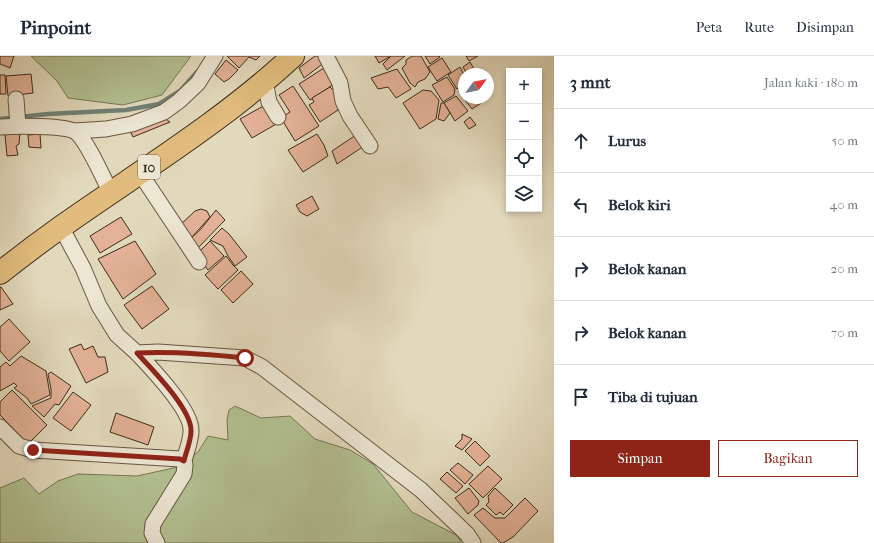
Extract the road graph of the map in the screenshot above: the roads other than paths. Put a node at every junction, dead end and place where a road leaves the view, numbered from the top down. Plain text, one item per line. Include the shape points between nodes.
1 (215, 56) edge
2 (293, 56) edge
3 (326, 56) edge
4 (265, 81) junction
5 (278, 117) dead end
6 (0, 127) edge
7 (74, 131) junction
8 (370, 146) dead end
9 (140, 173) junction
10 (111, 193) junction
11 (61, 227) junction
12 (199, 262) dead end
13 (0, 272) edge
14 (137, 353) junction
15 (0, 426) edge
16 (184, 461) junction
17 (157, 543) edge
18 (473, 543) edge

1 - 7 street via 198,83 180,101 164,112 132,124
2 - 4 highway, 10
3 - 8 street via 340,83 343,101 350,116
4 - 5 street via 269,102
4 - 9 highway, 10
6 - 7 street via 17,114
7 - 10 street via 82,139
9 - 10 highway, 10
9 - 12 street
10 - 11 highway, 10
11 - 13 highway, 10
11 - 14 street via 83,268 99,306 117,335
14 - 16 street via 168,386 190,422 191,431
14 - 18 street via 230,356 245,358 262,367 421,490 467,534
15 - 16 street via 19,446 33,450
16 - 17 street via 184,474 153,524 152,533

